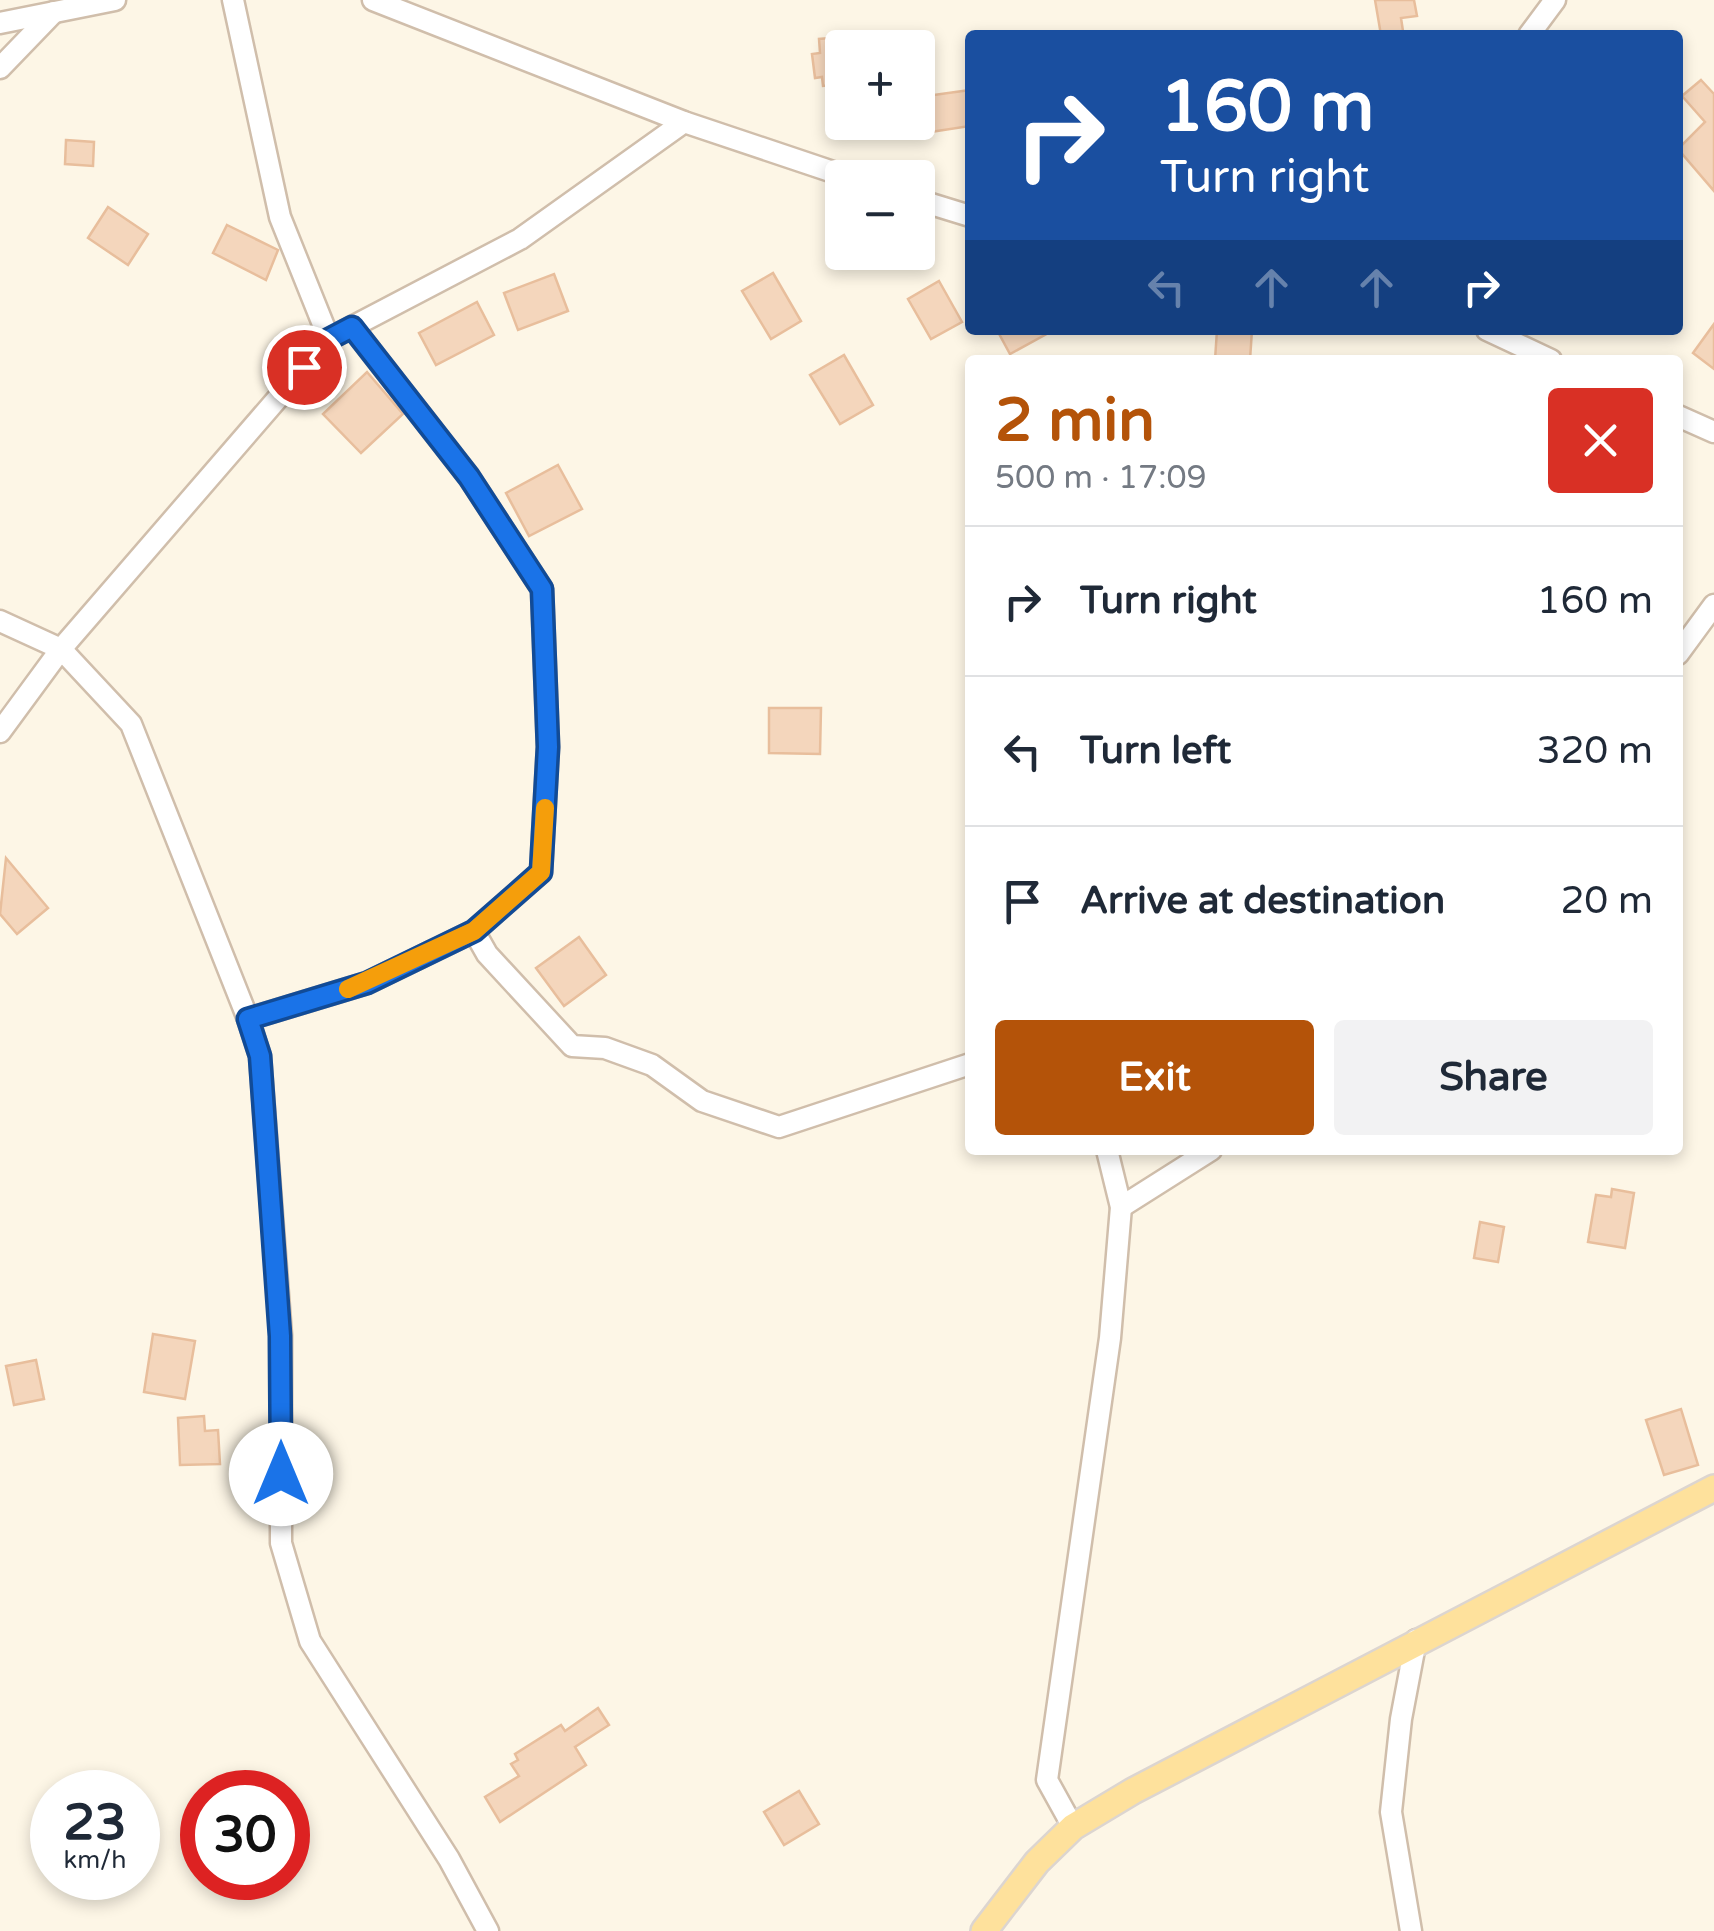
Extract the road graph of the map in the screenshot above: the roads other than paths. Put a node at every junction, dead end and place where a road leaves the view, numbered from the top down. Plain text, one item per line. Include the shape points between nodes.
1 (115, 0) edge
2 (234, 0) edge
3 (373, 0) edge
4 (1555, 0) edge
5 (54, 12) junction
6 (0, 23) edge
7 (1532, 30) edge
8 (0, 68) edge
9 (684, 122) junction
10 (825, 169) edge
11 (935, 205) edge
12 (965, 214) edge
13 (352, 327) junction
14 (1498, 335) edge
15 (329, 339) junction
16 (1540, 355) edge
17 (1683, 418) edge
18 (1714, 432) edge
19 (1714, 605) edge
20 (0, 621) edge
21 (1683, 647) edge
22 (61, 649) junction
23 (0, 732) edge
24 (474, 931) junction
25 (248, 1019) junction
26 (965, 1066) edge
27 (1108, 1155) edge
28 (1203, 1155) edge
29 (1121, 1207) junction
30 (1714, 1488) edge
31 (1416, 1640) junction
32 (1073, 1827) junction
33 (488, 1931) edge
34 (984, 1931) edge
35 (1411, 1931) edge

1 - 5 street
2 - 15 street via 280,217
3 - 9 street
4 - 7 street
5 - 6 street
5 - 8 street
9 - 10 street
9 - 13 street via 520,239
11 - 12 street
13 - 15 street
13 - 24 street via 469,477 542,589 548,747 541,872
14 - 16 street
15 - 22 street
17 - 18 street
19 - 21 street
20 - 22 street
22 - 23 street
22 - 25 street via 130,724
24 - 25 street via 367,983
24 - 26 street via 487,954 572,1046 605,1048 652,1065 702,1100 780,1127
25 - 33 street via 260,1056 280,1336 281,1543 310,1641
27 - 29 street
28 - 29 street
29 - 32 street via 1085,1538 1047,1780
30 - 31 main road
31 - 32 main road
31 - 35 street via 1391,1812
32 - 34 main road

